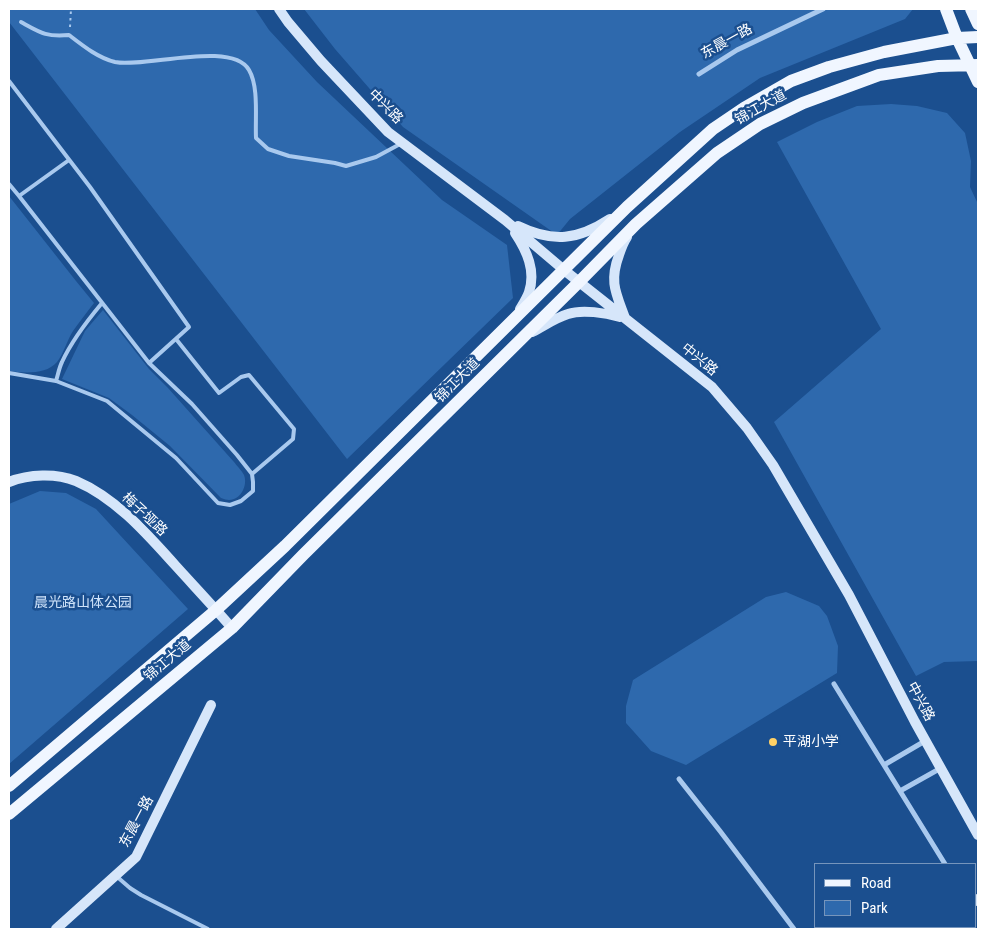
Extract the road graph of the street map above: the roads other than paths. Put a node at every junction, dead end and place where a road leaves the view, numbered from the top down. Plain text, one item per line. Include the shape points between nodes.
1 (279, 9) edge
2 (823, 9) edge
3 (946, 9) edge
4 (971, 9) edge
5 (21, 22) dead end
6 (978, 24) edge
7 (978, 37) edge
8 (957, 38) junction
9 (974, 65) edge
10 (699, 74) dead end
11 (9, 81) edge
12 (978, 82) edge
13 (403, 142) junction
14 (69, 160) junction
15 (9, 184) edge
16 (19, 196) junction
17 (627, 207) junction
18 (505, 220) junction
19 (636, 224) junction
20 (564, 270) junction
21 (579, 282) junction
22 (102, 303) junction
23 (626, 319) junction
24 (512, 321) junction
25 (524, 336) junction
26 (176, 339) junction
27 (149, 363) junction
28 (9, 373) edge
29 (56, 381) junction
30 (252, 474) junction
31 (9, 482) edge
32 (216, 610) junction
33 (232, 628) junction
34 (834, 684) dead end
35 (211, 705) dead end
36 (926, 741) junction
37 (884, 765) junction
38 (941, 768) junction
39 (679, 779) dead end
40 (9, 786) edge
41 (900, 791) junction
42 (9, 814) edge
43 (978, 835) edge
44 (944, 863) edge
45 (115, 875) junction
46 (56, 929) edge
47 (208, 929) edge
48 (794, 929) edge

1 - 13 main road, 中兴路 via 321,61 388,132
2 - 10 street, 东晨一路 via 737,50
3 - 8 main road
4 - 6 main road
5 - 13 lane via 44,34 69,34 91,52 114,62 210,55 239,61 248,68 253,80 256,138 268,149 289,156 346,166 376,157
7 - 8 main road, 锦江大道
8 - 9 main road
8 - 17 main road, 锦江大道 via 884,52 791,81 713,129
9 - 12 main road
9 - 19 main road, 锦江大道 via 938,66 879,75 803,103 760,124 717,152
11 - 14 lane
13 - 18 main road, 中兴路
14 - 16 lane
14 - 26 lane via 189,327
15 - 16 lane
16 - 22 lane
17 - 18 main road via 599,226 566,238 528,231
17 - 20 main road, 锦江大道
18 - 20 main road, 中兴路
18 - 24 main road via 529,258 532,272 529,292
19 - 21 main road, 锦江大道
19 - 23 main road via 624,241 614,269 614,289
20 - 21 main road, 中兴路
20 - 24 main road, 锦江大道
21 - 23 main road, 中兴路
21 - 25 main road, 锦江大道
22 - 27 lane
22 - 29 lane via 62,362
23 - 25 main road via 602,312 570,313
23 - 36 main road, 中兴路 via 712,388 747,428 773,465 849,595
24 - 32 main road, 锦江大道
25 - 33 main road, 锦江大道
26 - 27 lane
26 - 30 lane via 219,393 249,375 294,429 293,439
27 - 30 lane via 192,404
28 - 29 lane
29 - 30 lane via 107,401 176,458 218,502 230,505 241,501 253,491
31 - 32 main road, 梅子垭路 via 31,477 59,477 98,493 156,544
32 - 33 main road, 梅子垭路
32 - 40 main road, 锦江大道
33 - 42 main road, 锦江大道
34 - 37 street
35 - 45 main road, 东晨一路 via 136,857
36 - 37 street
36 - 38 main road, 中兴路
37 - 41 street
38 - 41 street
38 - 43 main road, 中兴路
39 - 48 street
41 - 44 street
45 - 46 main road, 东晨一路
45 - 47 lane via 141,895

